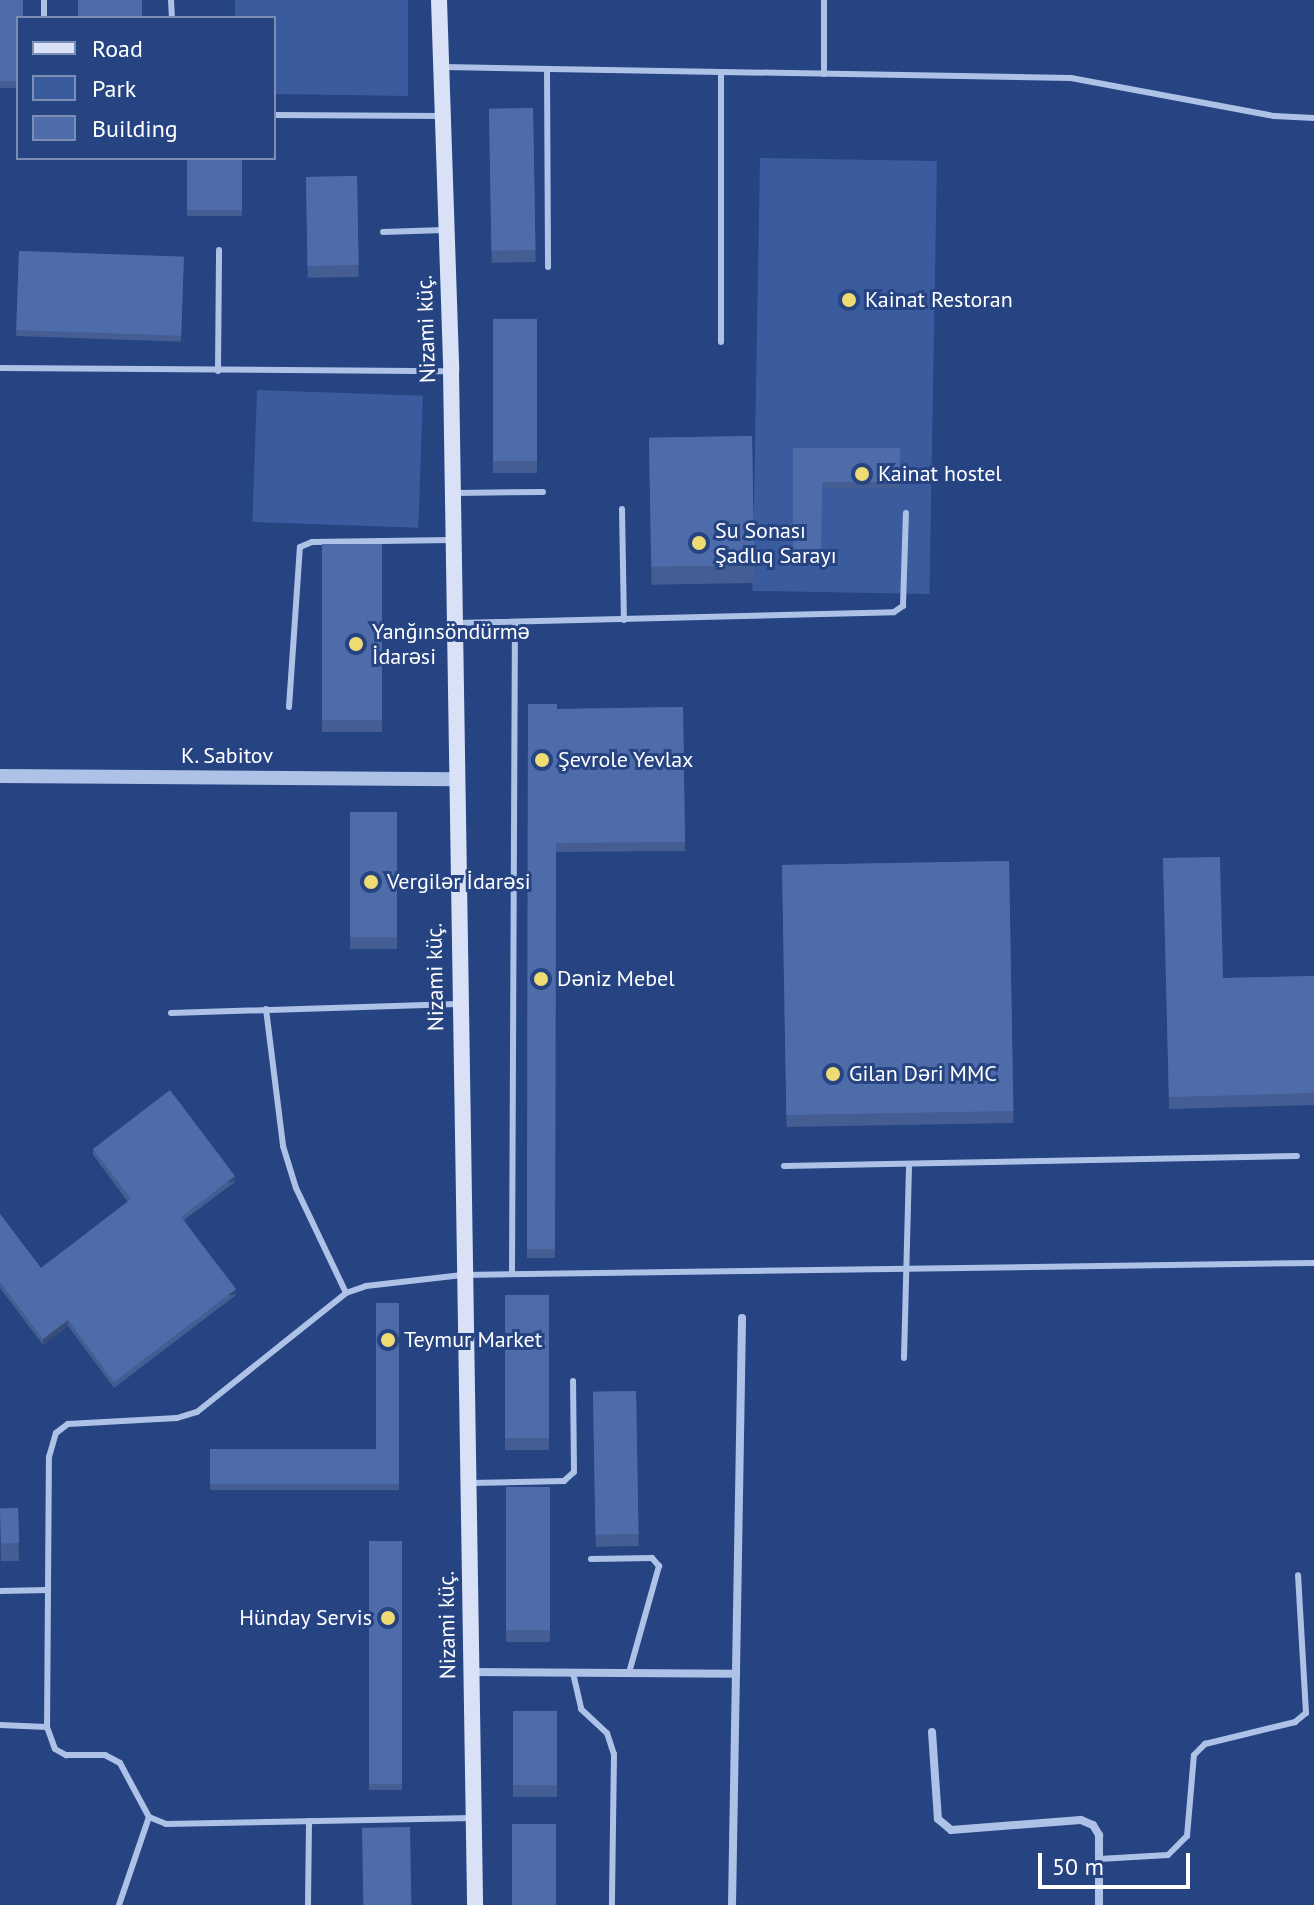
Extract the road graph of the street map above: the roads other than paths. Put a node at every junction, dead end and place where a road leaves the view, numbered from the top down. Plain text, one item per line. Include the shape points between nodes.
1 (439, 0) edge
2 (824, 0) edge
3 (440, 67) junction
4 (547, 69) junction
5 (721, 72) junction
6 (824, 74) junction
7 (276, 115) edge
8 (442, 116) junction
9 (1314, 118) edge
10 (444, 230) junction
11 (383, 232) dead end
12 (219, 250) dead end
13 (548, 267) dead end
14 (721, 342) dead end
15 (0, 368) edge
16 (218, 371) junction
17 (451, 371) junction
18 (543, 492) dead end
19 (451, 493) junction
20 (622, 509) dead end
21 (906, 513) dead end
22 (452, 540) junction
23 (624, 620) junction
24 (515, 622) junction
25 (452, 623) junction
26 (289, 707) dead end
27 (0, 776) edge
28 (453, 779) junction
29 (457, 1004) junction
30 (266, 1009) junction
31 (171, 1013) dead end
32 (1297, 1156) dead end
33 (909, 1165) junction
34 (784, 1166) dead end
35 (1314, 1263) edge
36 (908, 1269) junction
37 (512, 1274) junction
38 (462, 1275) junction
39 (346, 1293) junction
40 (742, 1318) dead end
41 (904, 1358) dead end
42 (573, 1381) dead end
43 (466, 1483) junction
44 (591, 1559) dead end
45 (1298, 1575) dead end
46 (48, 1590) junction
47 (0, 1591) edge
48 (470, 1672) junction
49 (573, 1673) junction
50 (629, 1673) junction
51 (736, 1674) junction
52 (0, 1725) edge
53 (47, 1727) junction
54 (932, 1732) dead end
55 (149, 1817) junction
56 (473, 1818) junction
57 (309, 1821) junction
58 (1099, 1859) junction
59 (119, 1905) edge
60 (308, 1905) edge
61 (475, 1905) edge
62 (612, 1905) edge
63 (732, 1905) edge
64 (1099, 1905) edge

1 - 3 main road, Nizami küç.
2 - 6 lane
3 - 4 lane
3 - 8 main road, Nizami küç.
4 - 5 lane
4 - 13 lane
5 - 6 lane
5 - 14 lane
6 - 9 lane via 1071,78
7 - 8 lane
8 - 10 main road, Nizami küç.
10 - 11 lane
10 - 17 main road, Nizami küç.
12 - 16 lane
15 - 16 lane
16 - 17 lane
17 - 19 main road, Nizami küç.
18 - 19 lane
19 - 22 main road, Nizami küç.
20 - 23 lane
21 - 23 lane via 903,606 894,612
22 - 25 main road, Nizami küç.
22 - 26 lane via 312,542 300,547
23 - 24 lane
24 - 25 lane
24 - 37 lane
25 - 28 main road, Nizami küç.
27 - 28 street, K. Sabitov
28 - 29 main road, Nizami küç.
29 - 30 lane
29 - 38 main road, Nizami küç.
30 - 31 lane
30 - 39 lane via 283,1146 296,1188
32 - 33 lane
33 - 34 lane
33 - 36 lane
35 - 36 lane
36 - 37 lane
36 - 41 lane
37 - 38 lane
38 - 39 lane
38 - 43 main road, Nizami küç.
39 - 46 lane via 197,1412 177,1418 68,1424 56,1433 49,1457
40 - 51 street
42 - 43 lane via 574,1472 564,1481
43 - 48 main road, Nizami küç.
44 - 50 lane via 652,1558 659,1566
45 - 58 lane via 1306,1713 1295,1722 1205,1744 1194,1755 1187,1836 1168,1855
46 - 47 lane
46 - 53 lane
48 - 49 street
48 - 56 main road, Nizami küç.
49 - 50 street
49 - 62 lane via 581,1709 607,1733 614,1754
50 - 51 street
51 - 63 street
52 - 53 lane
53 - 55 lane via 55,1749 66,1755 105,1755 120,1763
54 - 58 street via 938,1819 951,1830 1081,1820 1099,1835
55 - 57 lane via 166,1824
55 - 59 lane
56 - 57 lane
56 - 61 main road, Nizami küç.
57 - 60 lane
58 - 64 street

